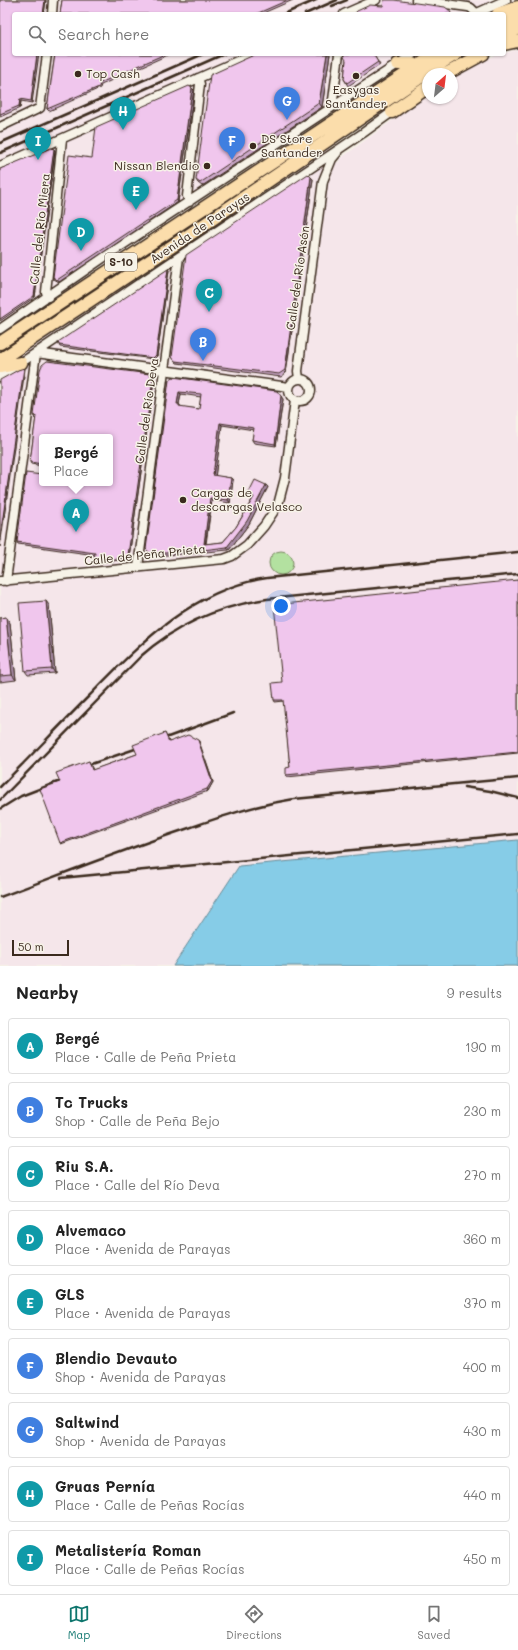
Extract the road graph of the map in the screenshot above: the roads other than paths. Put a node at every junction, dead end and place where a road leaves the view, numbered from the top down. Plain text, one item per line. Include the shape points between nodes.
1 (53, 0) edge
2 (376, 0) edge
3 (416, 0) edge
4 (506, 0) edge
5 (518, 7) edge
6 (52, 12) edge
7 (349, 12) edge
8 (473, 12) edge
9 (479, 12) edge
10 (504, 12) edge
11 (518, 19) edge
12 (506, 22) edge
13 (518, 29) edge
14 (507, 41) edge
15 (47, 56) edge
16 (248, 56) edge
17 (339, 56) edge
18 (433, 56) edge
19 (453, 56) edge
20 (464, 56) edge
21 (479, 56) edge
22 (413, 59) edge
23 (398, 64) joint
24 (444, 68) edge
25 (457, 68) edge
26 (198, 78) junction
27 (422, 82) edge
28 (422, 91) edge
29 (335, 105) junction
30 (392, 112) joint
31 (0, 127) edge
32 (62, 139) junction
33 (341, 148) junction
34 (0, 166) edge
35 (311, 167) junction
36 (323, 180) junction
37 (244, 181) junction
38 (251, 192) junction
39 (190, 202) junction
40 (179, 258) junction
41 (48, 297) junction
42 (0, 329) edge
43 (0, 343) edge
44 (36, 354) junction
45 (0, 360) edge
46 (21, 363) junction
47 (0, 367) edge
48 (165, 370) junction
49 (0, 377) edge
50 (299, 379) junction
51 (289, 387) junction
52 (295, 400) junction
53 (138, 567) junction
54 (3, 581) edge

1 - 6 street
2 - 7 street
3 - 8 street via 468,7
4 - 9 street
5 - 10 highway
11 - 12 highway
13 - 14 highway
15 - 31 street via 40,108
16 - 26 street
17 - 29 street via 333,100
18 - 37 highway, S-10
19 - 38 highway, S-10
20 - 24 highway
21 - 25 highway
22 - 23 highway
22 - 37 highway via 292,142
23 - 29 street
26 - 32 street
26 - 39 street via 200,84 187,196
27 - 38 highway via 348,133
28 - 30 highway
29 - 39 street
30 - 33 street, Avenida de Parayas
32 - 34 street
32 - 41 street, Calle del Río Miera via 46,285
33 - 35 street, Avenida de Parayas
33 - 36 street, Calle del Río Asón via 332,159
35 - 36 street via 320,171
35 - 40 street, Avenida de Parayas
36 - 50 street, Calle del Río Asón
37 - 43 highway, S-10
38 - 45 highway, S-10
39 - 41 street
40 - 44 street, Avenida de Parayas
40 - 48 street, Calle del Río Deva
41 - 42 street
44 - 46 street, Avenida de Parayas
44 - 48 street
44 - 54 street
46 - 47 highway
46 - 49 street, Avenida de Parayas
48 - 51 street
48 - 53 street, Calle del Río Deva
50 - 51 street via 293,381
50 - 52 street via 308,383 310,390 306,398
51 - 52 street via 290,396
52 - 53 street, Calle de Peña Prieta via 281,498 254,538 240,551 224,559
53 - 54 street, Calle de Peña Prieta

